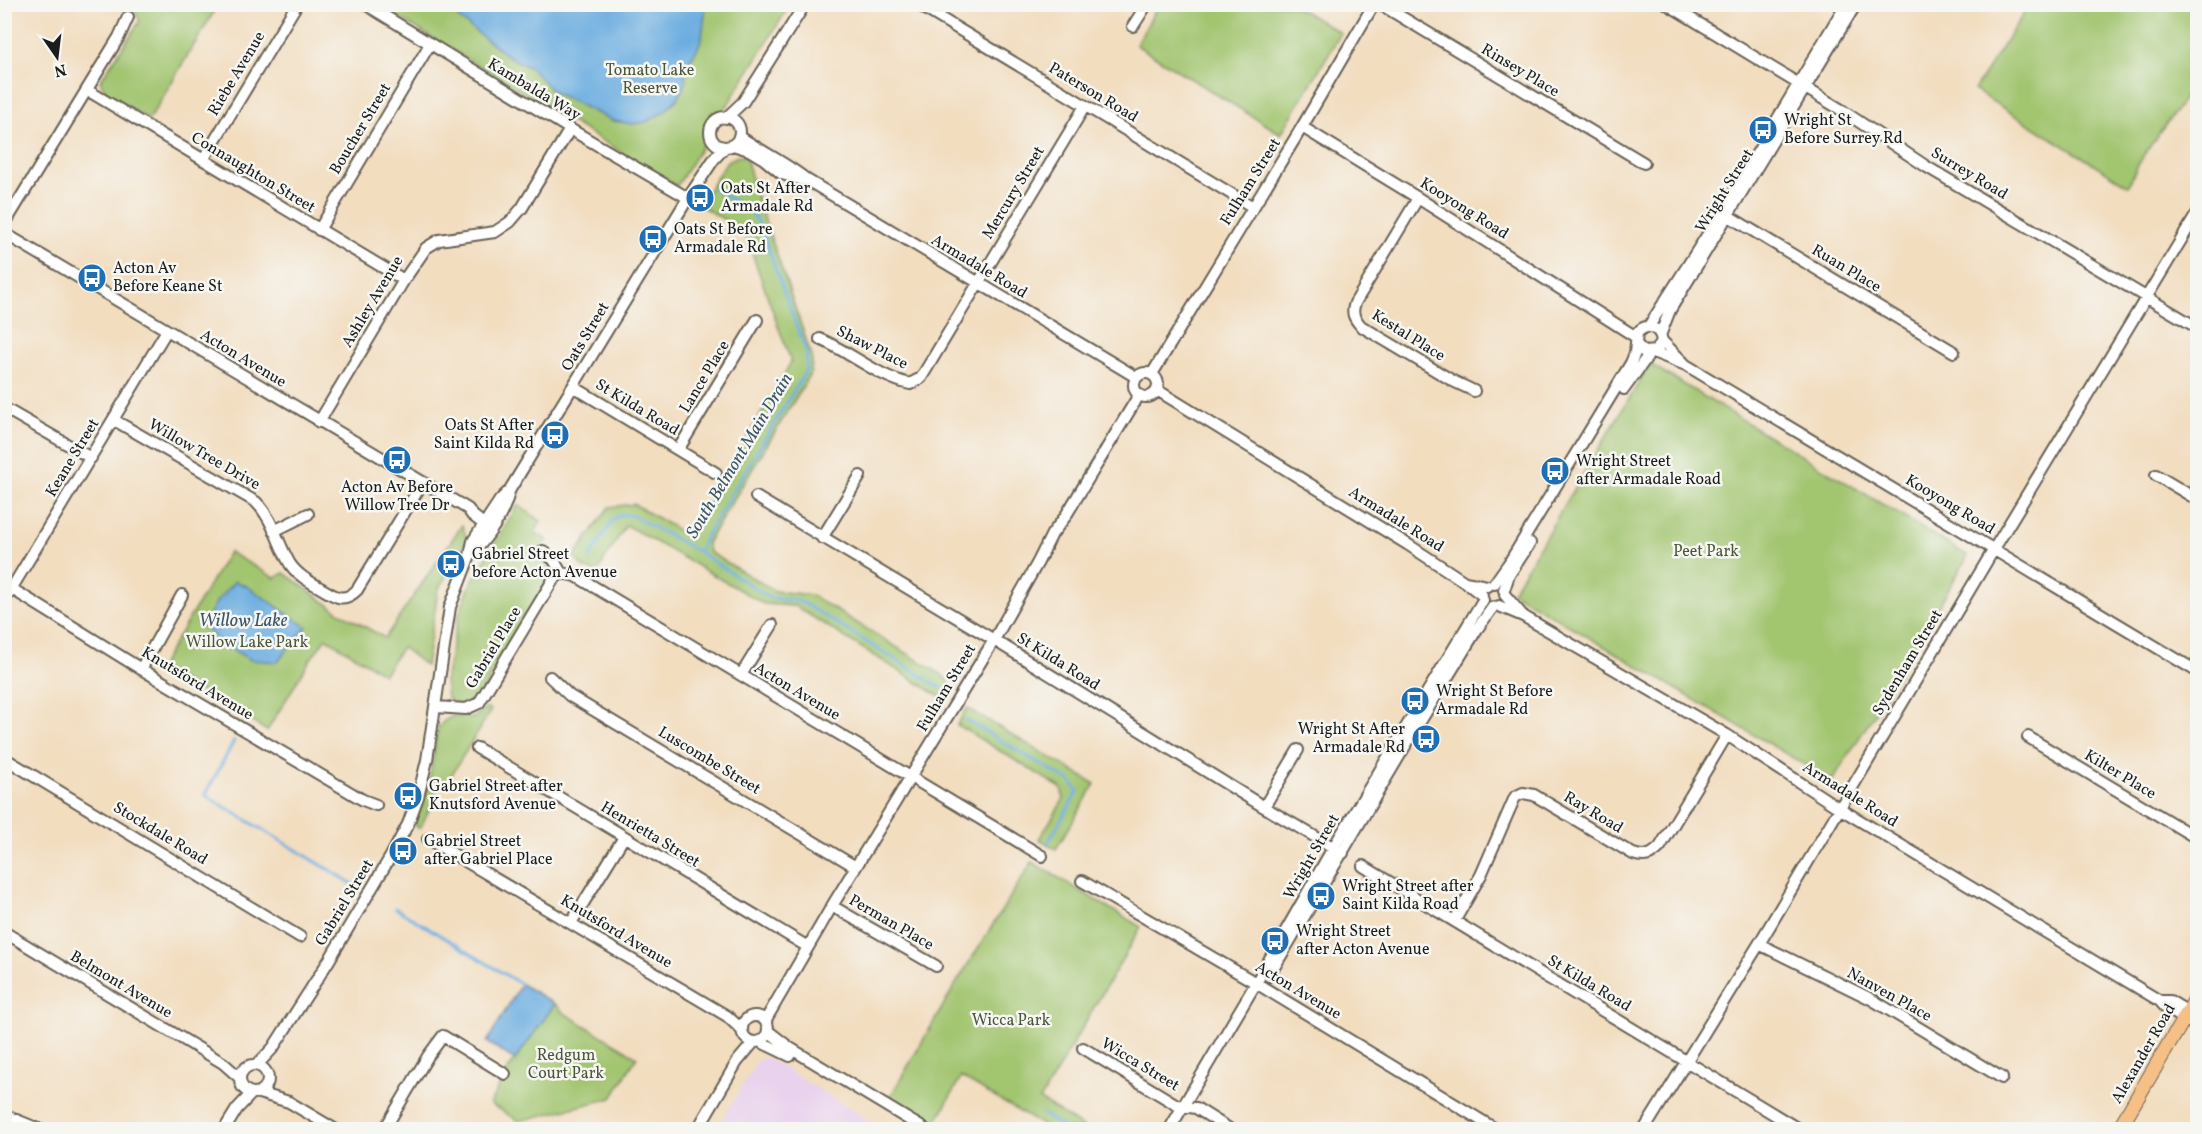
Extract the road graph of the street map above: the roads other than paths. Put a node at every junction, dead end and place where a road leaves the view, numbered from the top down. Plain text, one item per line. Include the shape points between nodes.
1 (297, 4) edge
2 (365, 4) edge
3 (805, 4) edge
4 (917, 4) edge
5 (1147, 4) edge
6 (1374, 4) edge
7 (1380, 4) edge
8 (1667, 4) edge
9 (1846, 4) edge
10 (1856, 4) edge
11 (128, 17) dead end
12 (1133, 26) dead end
13 (430, 44) junction
14 (1802, 86) junction
15 (87, 90) junction
16 (743, 102) junction
17 (1085, 106) junction
18 (726, 118) junction
19 (1302, 127) junction
20 (570, 129) junction
21 (734, 138) junction
22 (712, 139) junction
23 (203, 160) junction
24 (1644, 163) dead end
25 (688, 198) junction
26 (1418, 198) junction
27 (1253, 207) junction
28 (2198, 212) edge
29 (1725, 214) junction
30 (4, 225) edge
31 (319, 230) junction
32 (4, 233) edge
33 (404, 280) junction
34 (977, 284) junction
35 (2145, 297) junction
36 (1609, 318) junction
37 (757, 320) dead end
38 (1646, 327) junction
39 (2198, 328) edge
40 (167, 330) junction
41 (1661, 337) junction
42 (820, 339) dead end
43 (1636, 341) junction
44 (1651, 352) junction
45 (1954, 352) dead end
46 (1686, 365) junction
47 (1152, 374) junction
48 (1136, 377) junction
49 (910, 384) joint
50 (574, 387) junction
51 (1157, 390) junction
52 (1474, 391) dead end
53 (1139, 395) junction
54 (4, 408) edge
55 (114, 420) junction
56 (319, 422) junction
57 (678, 450) junction
58 (91, 458) junction
59 (716, 473) dead end
60 (2156, 475) dead end
61 (860, 476) dead end
62 (423, 482) junction
63 (756, 497) dead end
64 (2198, 500) edge
65 (308, 514) dead end
66 (490, 523) junction
67 (274, 531) junction
68 (822, 538) junction
69 (1994, 549) junction
70 (543, 551) dead end
71 (561, 573) junction
72 (8, 586) edge
73 (1486, 591) junction
74 (1505, 593) junction
75 (182, 595) dead end
76 (4, 601) edge
77 (1496, 606) junction
78 (1523, 616) junction
79 (772, 625) dead end
80 (994, 640) junction
81 (141, 669) junction
82 (2198, 672) edge
83 (741, 675) junction
84 (550, 677) dead end
85 (436, 707) junction
86 (1727, 735) junction
87 (2028, 737) dead end
88 (477, 748) dead end
89 (1298, 750) dead end
90 (4, 758) edge
91 (910, 777) junction
92 (376, 805) dead end
93 (1264, 807) junction
94 (1839, 808) junction
95 (624, 837) junction
96 (428, 839) dead end
97 (2198, 839) edge
98 (1338, 850) junction
99 (1042, 856) dead end
100 (1363, 866) dead end
101 (856, 867) junction
102 (1082, 881) dead end
103 (832, 906) junction
104 (1455, 920) junction
105 (571, 923) junction
106 (4, 932) edge
107 (300, 937) dead end
108 (1759, 944) junction
109 (808, 947) junction
110 (936, 966) dead end
111 (1259, 985) junction
112 (2198, 995) edge
113 (2193, 1018) edge
114 (764, 1023) junction
115 (743, 1028) junction
116 (757, 1042) junction
117 (273, 1048) junction
118 (1083, 1048) dead end
119 (1685, 1060) junction
120 (737, 1062) junction
121 (223, 1063) junction
122 (251, 1066) junction
123 (505, 1074) dead end
124 (268, 1075) junction
125 (2002, 1078) dead end
126 (248, 1088) junction
127 (289, 1102) junction
128 (1187, 1106) junction
129 (4, 1115) edge
130 (40, 1130) edge
131 (224, 1130) edge
132 (336, 1130) edge
133 (384, 1130) edge
134 (697, 1130) edge
135 (914, 1130) edge
136 (926, 1130) edge
137 (1169, 1130) edge
138 (1177, 1130) edge
139 (1231, 1130) edge
140 (1497, 1130) edge
141 (1644, 1130) edge
142 (1800, 1130) edge
143 (2118, 1130) edge
144 (2127, 1130) edge

1 - 23 street, Riebe Avenue
2 - 13 street, Kambalda Way
3 - 16 street, Oats Street
4 - 17 street, Paterson Road
5 - 12 street
6 - 19 street, Fulham Street
7 - 24 street, Rinsey Place
8 - 14 street, Surrey Road
9 - 14 street, Wright Street
10 - 14 street, Wright Street
11 - 15 street
13 - 20 street, Kambalda Way
13 - 31 street, Boucher Street
14 - 29 street, Wright Street
14 - 35 street, Surrey Road via 1924,165
15 - 23 street, Connaughton Street
15 - 30 street
16 - 18 street, Oats Street
16 - 21 street, Oats Street
17 - 27 street, Paterson Road
17 - 34 street, Mercury Street
18 - 21 street via 733,120
18 - 22 street via 717,120 712,127
19 - 26 street, Kooyong Road
19 - 27 street, Fulham Street
20 - 25 street, Kambalda Way
20 - 33 street, Ashley Avenue via 510,222 495,232 439,240 421,254
21 - 22 street via 718,145
21 - 25 street, Oats Street via 714,159
21 - 34 street, Armadale Road via 782,174 807,180
22 - 25 street, Oats Street
23 - 31 street, Connaughton Street
25 - 50 street, Oats Street
26 - 36 street, Kooyong Road
26 - 52 street, Kestal Place via 1352,311 1361,326
27 - 47 street, Fulham Street
28 - 35 street, Sydenham Street
29 - 38 street, Wright Street
29 - 41 street, Wright Street via 1670,310
29 - 45 street, Ruan Place
31 - 33 street, Connaughton Street
32 - 40 street, Acton Avenue
33 - 56 street, Ashley Avenue
34 - 48 street, Armadale Road
34 - 49 street, Mercury Street via 921,378
35 - 39 street, Surrey Road
35 - 69 street, Sydenham Street
36 - 38 street, Kooyong Road
36 - 43 street, Kooyong Road
37 - 57 street, Lance Place
38 - 41 street via 1656,328
38 - 43 street
40 - 55 street, Keane Street
40 - 56 street, Acton Avenue
41 - 44 street via 1659,348
41 - 46 street, Kooyong Road
42 - 49 street, Shaw Place via 897,381
43 - 44 street via 1641,350
43 - 73 street, Wright Street via 1631,363 1509,563
44 - 46 street, Kooyong Road
44 - 74 street via 1538,526 1509,575
46 - 69 street, Kooyong Road
47 - 48 street via 1146,372
47 - 51 street via 1157,378
48 - 53 street via 1135,390
50 - 57 street, St Kilda Road
50 - 66 street, Oats Street via 500,500
51 - 53 street via 1145,397
51 - 73 street, Armadale Road via 1465,582
53 - 80 street, Fulham Street via 1052,534
54 - 58 street
55 - 58 street, Keane Street
55 - 67 street, Willow Tree Drive via 256,502
56 - 62 street, Acton Avenue
57 - 59 street, St Kilda Road
58 - 72 street, Keane Street
60 - 64 street
61 - 68 street
62 - 66 street, Acton Avenue via 468,509 475,509
62 - 67 street, Willow Tree Drive via 357,590 343,599 302,577 291,565
63 - 68 street, St Kilda Road
65 - 67 street
66 - 85 street, Gabriel Street via 473,541 450,607
68 - 80 street, St Kilda Road
69 - 82 street, Kooyong Road
69 - 94 street, Sydenham Street
70 - 71 street, Acton Avenue
71 - 83 street, Acton Avenue via 576,576
71 - 85 street, Gabriel Place via 553,580 479,703 466,709
72 - 76 street, Keane Street
72 - 81 street, Knutsford Avenue
73 - 74 street via 1500,586
73 - 77 street via 1487,605
73 - 98 street, Wright Street
74 - 77 street via 1504,601
74 - 78 street, Armadale Road
75 - 81 street
77 - 78 street, Armadale Road
77 - 98 street, Wright Street via 1477,629
78 - 86 street, Armadale Road
79 - 83 street
80 - 91 street, Fulham Street
80 - 93 street, St Kilda Road
81 - 92 street, Knutsford Avenue
83 - 91 street, Acton Avenue
84 - 101 street, Luscombe Street via 570,696
85 - 117 street, Gabriel Street via 427,760 408,824
86 - 94 street, Armadale Road
86 - 104 street, Ray Road via 1660,847 1643,857 1534,795 1523,792 1515,797 1481,875
87 - 97 street, Kilter Place
88 - 95 street, Henrietta Street
89 - 93 street
90 - 107 street, Stockdale Road
91 - 99 street, Acton Avenue
91 - 101 street, Fulham Street
93 - 98 street, St Kilda Road
94 - 108 street, Sydenham Street
94 - 113 street, Armadale Road via 2160,1000 2166,1008
95 - 105 street
95 - 109 street, Henrietta Street
96 - 105 street, Knutsford Avenue
98 - 111 street, Wright Street
100 - 104 street, St Kilda Road
101 - 103 street, Fulham Street
102 - 111 street, Acton Avenue
103 - 109 street, Fulham Street
103 - 110 street, Perman Place
104 - 119 street, St Kilda Road
105 - 115 street, Knutsford Avenue
106 - 121 street, Belmont Avenue
108 - 119 street, Sydenham Street
108 - 125 street, Nanven Place via 1871,999
109 - 114 street, Fulham Street
111 - 128 street, Wright Street
111 - 140 street, Acton Avenue
112 - 113 main road, Alexander Road
113 - 143 main road, Alexander Road
113 - 144 main road, Alexander Road
114 - 115 street
114 - 116 street, Fulham Street
114 - 136 street via 790,1048
115 - 116 street
115 - 120 street, Fulham Street
116 - 120 street, Fulham Street
116 - 135 street via 788,1054
117 - 122 street, Gabriel Street
117 - 124 street, Gabriel Street
118 - 128 street, Wicca Street via 1177,1105
119 - 141 street, Sydenham Street
119 - 142 street, St Kilda Road
120 - 134 street, Fulham Street
121 - 122 street, Belmont Avenue
121 - 126 street, Belmont Avenue
122 - 124 street, Belmont Avenue
122 - 126 street, Gabriel Street
123 - 133 street via 443,1036
124 - 126 street via 266,1088
124 - 127 street, Belmont Avenue
126 - 127 street, Belmont Avenue
126 - 131 street
127 - 132 street, Belmont Avenue
128 - 137 street, Wright Street
128 - 138 street, Wright Street
128 - 139 street, Wicca Street
129 - 130 street

